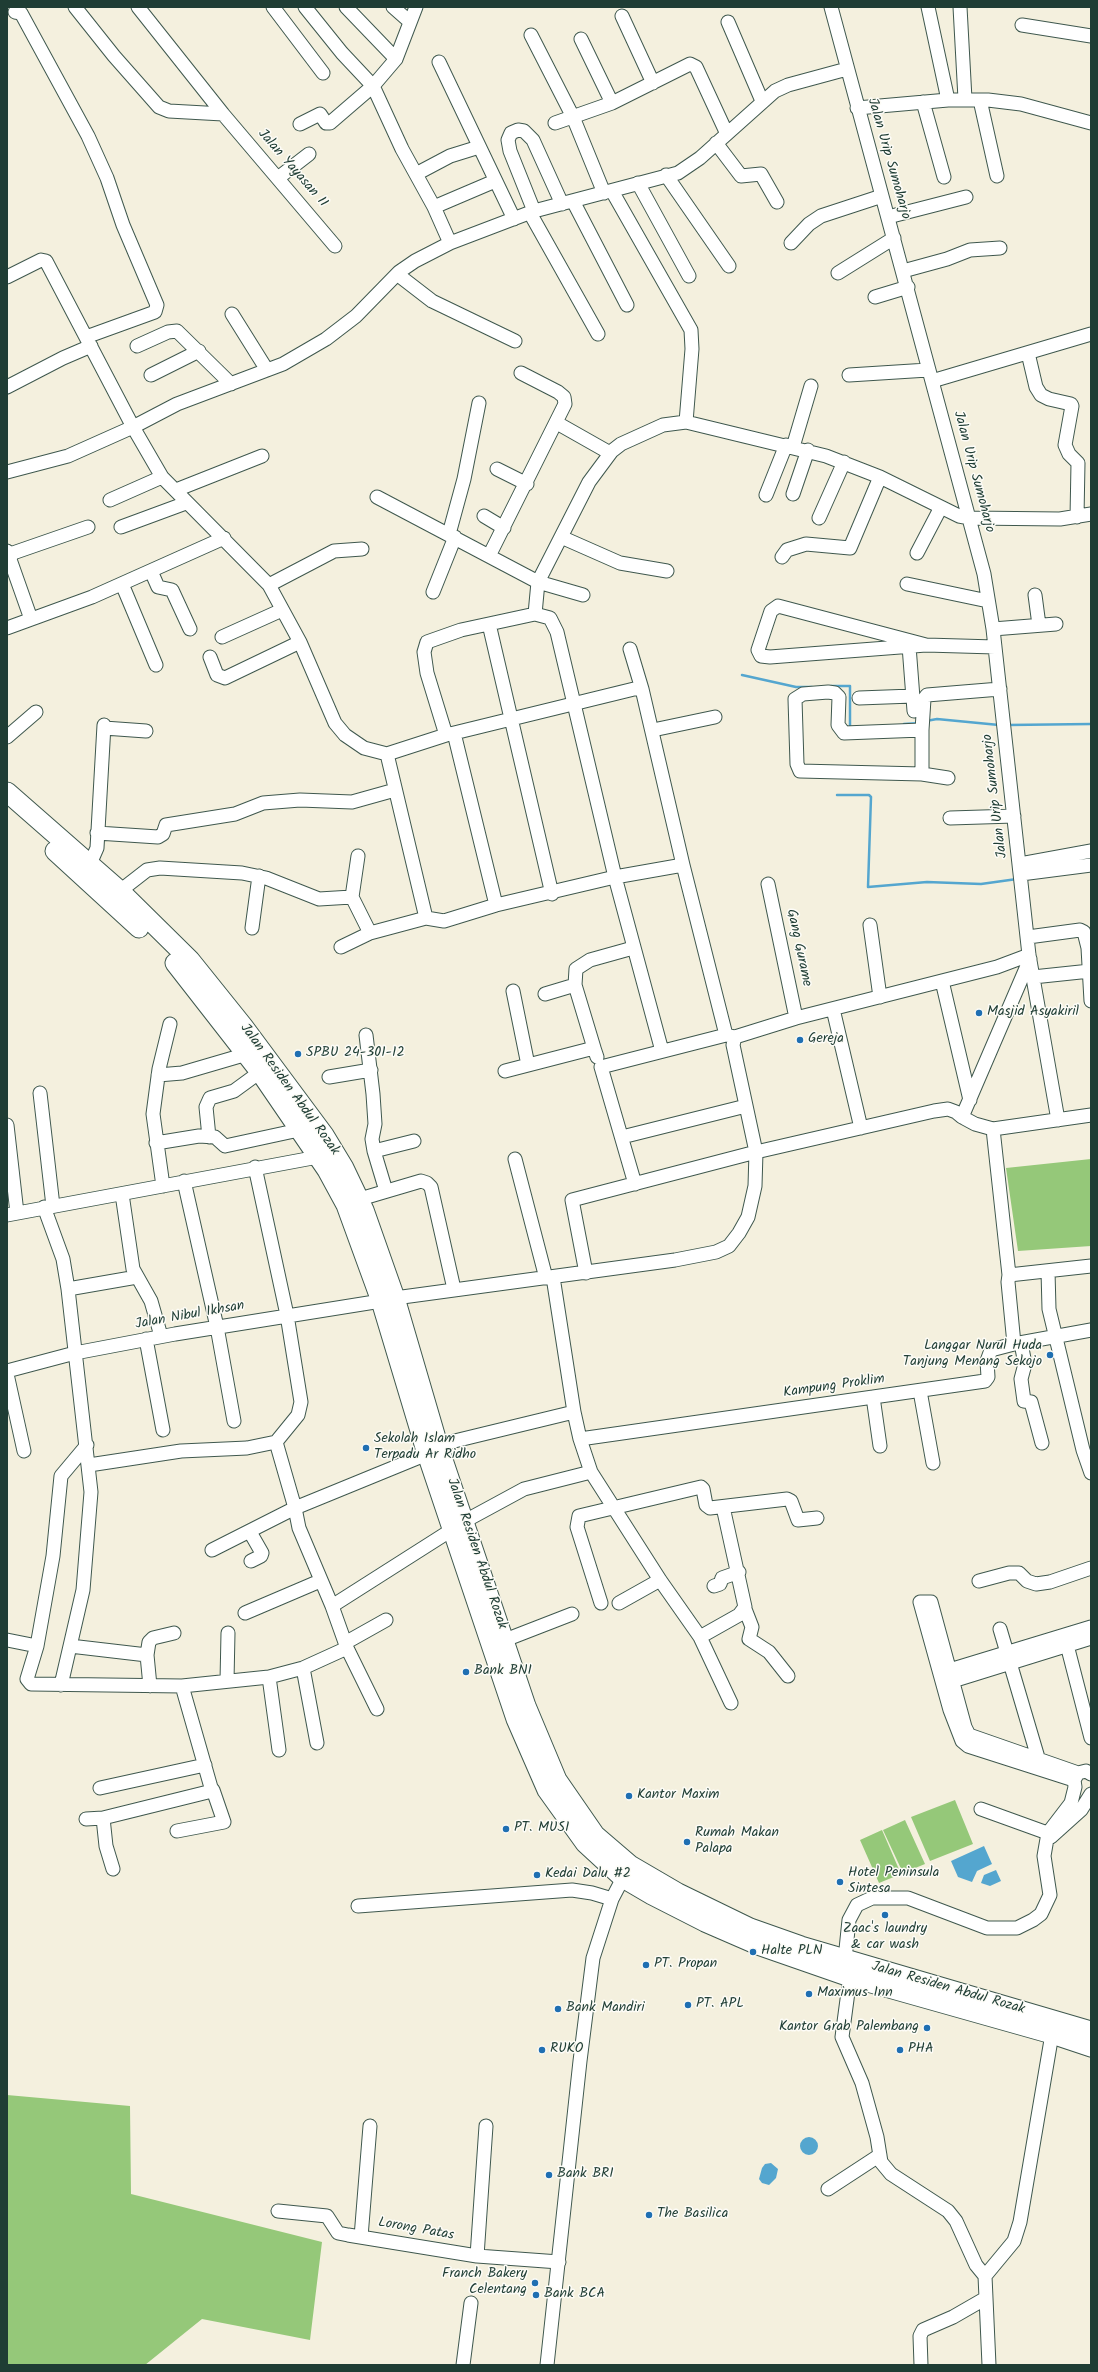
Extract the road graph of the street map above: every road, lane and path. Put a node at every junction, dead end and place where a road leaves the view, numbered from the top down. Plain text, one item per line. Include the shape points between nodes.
1 (138, 7) edge
2 (273, 7) edge
3 (305, 7) edge
4 (346, 7) edge
5 (393, 7) edge
6 (416, 7) edge
7 (831, 7) edge
8 (928, 7) edge
9 (960, 7) edge
10 (80, 8) edge
11 (13, 12) edge
12 (622, 16) dead end
13 (410, 22) junction
14 (728, 22) dead end
15 (1022, 25) dead end
16 (531, 35) dead end
17 (1091, 36) edge
18 (581, 39) dead end
19 (396, 59) junction
20 (439, 62) dead end
21 (847, 69) junction
22 (323, 73) dead end
23 (653, 83) junction
24 (373, 86) junction
25 (965, 99) junction
26 (948, 100) junction
27 (980, 100) junction
28 (762, 101) junction
29 (923, 102) junction
30 (612, 103) junction
31 (857, 108) junction
32 (223, 114) junction
33 (574, 117) junction
34 (555, 123) dead end
35 (1091, 123) edge
36 (300, 124) dead end
37 (727, 134) junction
38 (716, 143) junction
39 (479, 147) junction
40 (309, 154) dead end
41 (416, 174) junction
42 (666, 176) junction
43 (997, 176) dead end
44 (944, 177) dead end
45 (278, 178) junction
46 (495, 181) junction
47 (638, 183) junction
48 (608, 192) junction
49 (882, 196) junction
50 (966, 197) dead end
51 (567, 202) junction
52 (777, 202) dead end
53 (434, 207) junction
54 (532, 212) junction
55 (888, 217) junction
56 (514, 219) junction
57 (894, 238) junction
58 (791, 242) dead end
59 (450, 243) junction
60 (335, 246) dead end
61 (1000, 248) dead end
62 (729, 266) dead end
63 (903, 271) junction
64 (838, 273) dead end
65 (397, 274) junction
66 (689, 276) dead end
67 (7, 277) edge
68 (908, 287) junction
69 (875, 297) dead end
70 (627, 305) dead end
71 (232, 314) dead end
72 (598, 334) dead end
73 (1091, 334) edge
74 (88, 341) junction
75 (514, 341) dead end
76 (137, 346) dead end
77 (199, 351) junction
78 (1028, 353) junction
79 (267, 370) junction
80 (522, 372) dead end
81 (152, 375) dead end
82 (849, 375) dead end
83 (930, 376) junction
84 (231, 384) junction
85 (811, 386) dead end
86 (7, 387) edge
87 (479, 403) dead end
88 (686, 422) junction
89 (556, 423) junction
90 (133, 427) junction
91 (789, 446) junction
92 (615, 449) junction
93 (808, 450) junction
94 (262, 456) dead end
95 (844, 462) junction
96 (497, 469) dead end
97 (7, 472) edge
98 (162, 477) junction
99 (880, 478) junction
100 (527, 484) junction
101 (176, 490) junction
102 (792, 494) dead end
103 (766, 495) dead end
104 (377, 497) dead end
105 (110, 500) dead end
106 (186, 503) junction
107 (940, 508) junction
108 (1091, 514) edge
109 (484, 516) dead end
110 (1077, 517) junction
111 (819, 518) dead end
112 (970, 518) junction
113 (88, 527) dead end
114 (121, 527) dead end
115 (504, 528) junction
116 (452, 536) junction
117 (560, 537) junction
118 (224, 538) junction
119 (362, 549) dead end
120 (492, 550) dead end
121 (917, 553) dead end
122 (8, 554) edge
123 (782, 557) dead end
124 (151, 571) junction
125 (667, 571) dead end
126 (538, 582) junction
127 (122, 584) junction
128 (907, 584) dead end
129 (269, 585) junction
130 (433, 592) dead end
131 (583, 595) dead end
132 (1035, 595) dead end
133 (988, 601) junction
134 (282, 610) junction
135 (535, 614) junction
136 (31, 618) junction
137 (489, 624) junction
138 (1056, 624) dead end
139 (1039, 625) junction
140 (7, 628) edge
141 (190, 629) dead end
142 (993, 629) junction
143 (222, 637) dead end
144 (300, 642) junction
145 (926, 644) junction
146 (909, 646) junction
147 (995, 648) junction
148 (630, 649) dead end
149 (210, 657) dead end
150 (156, 665) dead end
151 (642, 689) junction
152 (1000, 689) junction
153 (914, 696) junction
154 (859, 698) dead end
155 (574, 705) junction
156 (36, 712) dead end
157 (715, 717) dead end
158 (513, 720) junction
159 (920, 720) junction
160 (653, 730) junction
161 (146, 731) dead end
162 (450, 734) junction
163 (7, 737) edge
164 (387, 754) junction
165 (922, 774) junction
166 (948, 778) dead end
167 (395, 790) junction
168 (7, 792) edge
169 (7, 807) edge
170 (1014, 816) junction
171 (950, 818) dead end
172 (97, 833) junction
173 (1091, 851) edge
174 (358, 856) dead end
175 (90, 864) junction
176 (683, 865) junction
177 (1091, 865) edge
178 (1021, 874) junction
179 (259, 876) junction
180 (615, 877) junction
181 (768, 884) dead end
182 (120, 891) junction
183 (552, 894) junction
184 (352, 897) junction
185 (496, 906) junction
186 (426, 918) junction
187 (870, 925) dead end
188 (252, 928) dead end
189 (370, 933) junction
190 (1028, 937) junction
191 (341, 947) dead end
192 (633, 948) junction
193 (1029, 957) junction
194 (1090, 971) junction
195 (1033, 977) junction
196 (942, 982) junction
197 (575, 985) junction
198 (513, 991) dead end
199 (545, 994) dead end
200 (880, 997) junction
201 (1091, 1001) edge
202 (833, 1009) junction
203 (796, 1018) junction
204 (170, 1024) dead end
205 (366, 1035) dead end
206 (731, 1036) junction
207 (594, 1048) junction
208 (662, 1051) junction
209 (247, 1054) junction
210 (528, 1065) junction
211 (601, 1067) junction
212 (371, 1070) junction
213 (505, 1071) dead end
214 (260, 1072) junction
215 (158, 1075) junction
216 (329, 1077) dead end
217 (40, 1093) dead end
218 (970, 1100) junction
219 (746, 1106) junction
220 (1091, 1115) edge
221 (962, 1117) junction
222 (1058, 1120) junction
223 (7, 1125) edge
224 (861, 1128) junction
225 (993, 1129) junction
226 (299, 1130) junction
227 (622, 1136) junction
228 (209, 1137) junction
229 (414, 1141) dead end
230 (156, 1143) junction
231 (374, 1151) junction
232 (756, 1152) junction
233 (318, 1157) junction
234 (515, 1160) dead end
235 (255, 1168) junction
236 (184, 1181) junction
237 (635, 1184) junction
238 (162, 1186) junction
239 (386, 1191) junction
240 (122, 1194) junction
241 (360, 1199) junction
242 (48, 1207) junction
243 (12, 1214) edge
244 (1091, 1266) edge
245 (1048, 1271) junction
246 (586, 1273) junction
247 (1009, 1275) junction
248 (136, 1277) junction
249 (550, 1277) junction
250 (68, 1289) junction
251 (454, 1289) junction
252 (388, 1299) junction
253 (287, 1315) junction
254 (217, 1326) junction
255 (1091, 1330) edge
256 (161, 1336) junction
257 (1057, 1337) junction
258 (146, 1339) junction
259 (1018, 1343) junction
260 (75, 1353) junction
261 (7, 1372) edge
262 (920, 1391) junction
263 (873, 1397) junction
264 (574, 1412) junction
265 (234, 1421) dead end
266 (163, 1430) dead end
267 (1086, 1436) edge
268 (580, 1439) junction
269 (276, 1442) junction
270 (1042, 1443) dead end
271 (87, 1445) junction
272 (880, 1446) dead end
273 (432, 1449) junction
274 (24, 1451) dead end
275 (933, 1463) dead end
276 (89, 1465) junction
277 (591, 1472) junction
278 (1091, 1473) edge
279 (723, 1507) junction
280 (295, 1508) junction
281 (614, 1508) junction
282 (817, 1518) dead end
283 (459, 1525) junction
284 (250, 1532) junction
285 (212, 1550) dead end
286 (251, 1561) dead end
287 (1091, 1568) edge
288 (739, 1572) junction
289 (660, 1580) junction
290 (320, 1581) junction
291 (979, 1581) dead end
292 (714, 1586) dead end
293 (601, 1603) dead end
294 (619, 1603) dead end
295 (332, 1606) junction
296 (745, 1609) junction
297 (245, 1613) dead end
298 (572, 1614) dead end
299 (386, 1620) dead end
300 (1091, 1627) edge
301 (1000, 1629) dead end
302 (174, 1633) dead end
303 (228, 1633) dead end
304 (700, 1637) junction
305 (1091, 1638) edge
306 (7, 1640) edge
307 (505, 1640) junction
308 (346, 1645) junction
309 (1068, 1645) junction
310 (36, 1646) junction
311 (70, 1646) junction
312 (146, 1655) junction
313 (1007, 1658) junction
314 (303, 1668) junction
315 (269, 1676) junction
316 (788, 1676) dead end
317 (227, 1681) junction
318 (61, 1685) junction
319 (150, 1686) junction
320 (182, 1686) junction
321 (731, 1703) dead end
322 (377, 1709) dead end
323 (1091, 1738) edge
324 (317, 1742) dead end
325 (279, 1750) dead end
326 (999, 1751) junction
327 (1039, 1761) junction
328 (205, 1765) junction
329 (1082, 1775) edge
330 (100, 1788) dead end
331 (213, 1790) junction
332 (1091, 1793) edge
333 (981, 1809) dead end
334 (103, 1818) junction
335 (86, 1819) dead end
336 (177, 1831) dead end
337 (1049, 1837) junction
338 (113, 1869) dead end
339 (627, 1872) junction
340 (612, 1899) junction
341 (358, 1906) dead end
342 (845, 1959) junction
343 (850, 1977) junction
344 (1091, 2031) edge
345 (1052, 2034) junction
346 (1091, 2047) edge
347 (370, 2126) dead end
348 (486, 2126) dead end
349 (880, 2155) junction
350 (828, 2189) dead end
351 (278, 2211) dead end
352 (361, 2237) junction
353 (477, 2256) junction
354 (559, 2262) junction
355 (985, 2276) junction
356 (986, 2298) junction
357 (471, 2303) dead end
358 (463, 2365) edge
359 (547, 2365) edge
360 (921, 2365) edge
361 (989, 2365) edge

1 - 32 street, Jalan Yayasan II
2 - 22 street
3 - 24 street
4 - 19 street
5 - 13 street
6 - 13 street
7 - 21 street, Jalan Urip Sumoharjo
8 - 26 street
9 - 25 street
10 - 32 street via 114,56 159,107 169,111
11 - 74 street via 21,13 88,136 156,305 155,312
12 - 23 street
13 - 19 street
14 - 28 street
15 - 17 street
16 - 33 street
18 - 30 street
19 - 24 street
20 - 39 street
21 - 28 street via 788,85
21 - 31 street, Jalan Urip Sumoharjo
23 - 30 street
23 - 37 street via 690,64 696,67
24 - 36 street via 330,123 326,123 320,114
24 - 41 street
25 - 26 street
25 - 27 street
26 - 29 street
27 - 35 street via 1021,104
27 - 43 street
28 - 37 street
29 - 31 street
29 - 44 street
30 - 33 street
31 - 49 street, Jalan Urip Sumoharjo
32 - 45 street, Jalan Yayasan II
33 - 34 street
33 - 48 street
37 - 38 street
38 - 42 street via 686,168
38 - 52 street via 741,176 760,174
39 - 41 street via 450,156
39 - 46 street
40 - 45 street
41 - 53 street
42 - 47 street
42 - 62 street
45 - 60 street, Jalan Yayasan II
46 - 53 street
46 - 56 street
47 - 48 street
47 - 66 street
48 - 51 street
48 - 88 street via 691,330 692,349
49 - 55 street, Jalan Urip Sumoharjo
49 - 58 street via 821,216 808,224
50 - 55 street
51 - 54 street
51 - 54 street via 533,140 524,131 518,130 511,133 508,140
51 - 70 street
53 - 59 street
54 - 56 street
54 - 72 street
55 - 57 street, Jalan Urip Sumoharjo
56 - 59 street
57 - 63 street, Jalan Urip Sumoharjo
57 - 64 street
59 - 65 street via 415,260
61 - 63 street via 970,250
63 - 68 street, Jalan Urip Sumoharjo
65 - 75 street via 432,302
65 - 79 street via 342,328 320,343
67 - 74 street via 45,260
68 - 69 street
68 - 83 street, Jalan Urip Sumoharjo
71 - 79 street
73 - 78 street
74 - 86 street via 63,358
74 - 90 street
76 - 77 street via 175,330
77 - 81 street
77 - 84 street
78 - 83 street
78 - 110 street via 1036,387 1041,395 1072,406 1065,445 1069,454 1078,463
79 - 84 street
80 - 89 street via 564,397 565,404
82 - 83 street
83 - 112 street, Jalan Urip Sumoharjo
84 - 90 street via 177,404
85 - 91 street
87 - 116 street
88 - 91 street
88 - 92 street via 663,426
89 - 92 street
89 - 100 street
90 - 97 street via 68,456
90 - 98 street
91 - 93 street
91 - 103 street
92 - 117 street via 589,482
93 - 95 street
93 - 102 street
94 - 101 street
95 - 99 street
95 - 111 street
96 - 100 street
98 - 101 street
98 - 105 street
99 - 107 street
99 - 123 street via 850,548 806,544 787,550
100 - 115 street
101 - 106 street
104 - 116 street
106 - 114 street
106 - 118 street
107 - 112 street
107 - 121 street
108 - 110 street
109 - 115 street
110 - 112 street
112 - 133 street, Jalan Urip Sumoharjo
113 - 122 street
115 - 120 street
116 - 126 street
116 - 130 street
117 - 125 street via 620,563
117 - 126 street
118 - 124 street
118 - 129 street
119 - 129 street via 334,551
122 - 136 street
124 - 127 street
124 - 141 street via 158,587 172,590
126 - 131 street
126 - 135 street
127 - 136 street
127 - 150 street
128 - 133 street
129 - 134 street
132 - 139 street
133 - 142 street, Jalan Urip Sumoharjo
134 - 143 street
134 - 144 street
135 - 137 street
135 - 155 street via 546,616 554,624
136 - 140 street
137 - 158 street
137 - 162 street via 461,630 427,642 425,646 427,673
138 - 139 street
139 - 142 street
142 - 147 street, Jalan Urip Sumoharjo
144 - 149 street via 225,678 217,675
144 - 164 street via 338,728 364,748
145 - 146 street
145 - 146 street via 778,606 771,611 758,650 760,656 770,657
145 - 147 street
146 - 153 street
147 - 152 street, Jalan Urip Sumoharjo
148 - 151 street, Jalan Nibul Ikhsan
151 - 155 street
151 - 160 street, Jalan Nibul Ikhsan
152 - 159 street via 930,694 924,699
152 - 170 street, Jalan Urip Sumoharjo
153 - 154 street
153 - 159 street
155 - 158 street
155 - 180 street
156 - 163 street
157 - 160 street
158 - 162 street
158 - 183 street
159 - 165 street
159 - 165 street via 847,734 839,727 840,700 835,693 803,694 797,696 794,703 797,764 800,771
160 - 176 street, Jalan Nibul Ikhsan
161 - 172 street via 104,726
162 - 164 street
162 - 185 street
164 - 167 street
165 - 166 street
167 - 172 street via 352,802 300,800 263,803 235,814 166,825 163,834 158,837
167 - 186 street
168 - 175 highway, Jalan Residen Abdul Rozak
169 - 209 highway, Jalan Residen Abdul Rozak via 161,948
170 - 171 street
170 - 178 street, Jalan Urip Sumoharjo
172 - 175 street via 96,848
173 - 178 street
174 - 184 street
175 - 182 highway, Jalan Residen Abdul Rozak
176 - 180 street
176 - 206 street, Jalan Nibul Ikhsan
177 - 178 street
178 - 190 street, Jalan Urip Sumoharjo
179 - 182 street via 209,869 160,868 147,870
179 - 184 street via 319,899
179 - 188 street
180 - 183 street
180 - 192 street
181 - 203 street, Gang Gurame
182 - 241 highway, Jalan Residen Abdul Rozak via 190,960 243,1026 324,1135
183 - 185 street
184 - 189 street
185 - 186 street via 444,921
186 - 189 street
187 - 200 street
189 - 191 street
190 - 193 street, Jalan Urip Sumoharjo
190 - 194 street via 1083,931 1087,942
192 - 197 street via 583,963 576,969
192 - 208 street
193 - 195 street, Jalan Urip Sumoharjo
193 - 196 street
193 - 218 street
194 - 195 street
194 - 201 street
195 - 222 street, Jalan Urip Sumoharjo
196 - 200 street
196 - 218 street
197 - 199 street
197 - 207 street
198 - 210 street
200 - 202 street
202 - 203 street
202 - 224 street
203 - 206 street
204 - 215 street
205 - 212 street
206 - 208 street
206 - 219 street, Jalan Nibul Ikhsan
207 - 210 street
207 - 211 street
208 - 211 street
209 - 214 highway, Jalan Residen Abdul Rozak
209 - 215 street via 182,1073
210 - 213 street
211 - 227 street
212 - 216 street
212 - 231 street
214 - 226 highway, Jalan Residen Abdul Rozak
214 - 228 street via 234,1091 210,1098 206,1107
215 - 230 street via 154,1114
217 - 242 street
218 - 221 street
219 - 227 street
219 - 232 street, Jalan Nibul Ikhsan
220 - 222 street
221 - 224 street via 948,1109
221 - 225 street
222 - 225 street
223 - 243 street
224 - 232 street
225 - 247 street
226 - 228 street via 225,1146 218,1138
226 - 233 highway, Jalan Residen Abdul Rozak
227 - 237 street
228 - 230 street
229 - 231 street
230 - 238 street
231 - 239 street
232 - 237 street
232 - 246 street, Jalan Nibul Ikhsan via 755,1186 748,1218 728,1246 716,1252
233 - 235 street
233 - 252 highway, Jalan Residen Abdul Rozak via 346,1205
234 - 249 street
235 - 236 street
235 - 253 street
236 - 238 street
236 - 254 street
237 - 246 street via 572,1200
238 - 240 street
239 - 241 street
239 - 251 street via 421,1181 431,1187
240 - 242 street
240 - 248 street
241 - 252 highway, Jalan Residen Abdul Rozak
242 - 243 street
242 - 250 street
244 - 245 street
245 - 247 street
245 - 257 street via 1049,1309
246 - 249 street, Jalan Nibul Ikhsan
247 - 259 street
248 - 250 street
248 - 256 street via 151,1301
249 - 251 street, Jalan Nibul Ikhsan
249 - 264 street
250 - 260 street
251 - 252 street, Jalan Nibul Ikhsan
252 - 253 street, Jalan Nibul Ikhsan
252 - 273 highway, Jalan Residen Abdul Rozak
253 - 254 street, Jalan Nibul Ikhsan
253 - 269 street via 301,1410
254 - 256 street, Jalan Nibul Ikhsan
254 - 265 street
255 - 257 street, Kampung Proklim
256 - 258 street, Jalan Nibul Ikhsan
257 - 259 street, Kampung Proklim
257 - 267 street
258 - 260 street, Jalan Nibul Ikhsan
258 - 266 street
259 - 262 street, Kampung Proklim via 991,1350 987,1360 988,1376 985,1381
259 - 270 street via 1025,1364 1021,1379 1024,1401 1031,1402
260 - 261 street, Jalan Nibul Ikhsan
260 - 271 street
261 - 274 street
262 - 263 street, Kampung Proklim
262 - 275 street
263 - 268 street, Kampung Proklim
263 - 272 street
264 - 268 street
264 - 273 street
267 - 278 street
268 - 277 street
269 - 276 street via 247,1448 181,1451
269 - 280 street
271 - 276 street
271 - 310 street via 61,1476 53,1556
273 - 280 street
273 - 283 highway, Jalan Residen Abdul Rozak
276 - 311 street via 89,1542 83,1590
277 - 281 street
277 - 283 street via 524,1489
279 - 281 street via 707,1506 703,1489 699,1486
279 - 282 street via 787,1498 791,1501 798,1520
279 - 288 street
280 - 284 street
280 - 290 street via 299,1528
281 - 289 street
281 - 293 street via 579,1516 577,1519 577,1527
283 - 295 street
283 - 307 highway, Jalan Residen Abdul Rozak
283 - 339 highway, Jalan Residen Abdul Rozak via 516,1719 543,1781 585,1843
284 - 285 street
284 - 286 street via 262,1553
287 - 291 street via 1036,1584 1028,1582 1019,1573
288 - 292 street via 722,1578 720,1583
288 - 296 street
289 - 294 street
289 - 304 street
290 - 295 street
290 - 297 street
295 - 308 street
296 - 304 street
296 - 316 street via 752,1627 749,1640 769,1652
298 - 307 street
299 - 308 street
300 - 313 street
301 - 313 street
302 - 312 street via 153,1638 149,1642
303 - 317 street
304 - 321 street
305 - 309 street
306 - 310 street
307 - 339 highway, Jalan Residen Abdul Rozak via 526,1706 557,1780 595,1835
308 - 314 street
308 - 322 street
309 - 313 street
309 - 323 street
310 - 318 street via 28,1681 31,1684
311 - 312 street
311 - 318 street
312 - 319 street
313 - 326 street via 946,1677 965,1727 966,1738
313 - 327 street
314 - 315 street
314 - 324 street
315 - 317 street
315 - 325 street
317 - 320 street
318 - 319 street
319 - 320 street
320 - 328 street
326 - 327 street
326 - 329 street
327 - 329 street
328 - 330 street
328 - 331 street
329 - 332 street via 1080,1792
329 - 337 street via 1068,1807
331 - 334 street via 211,1793
331 - 336 street via 224,1818 223,1823
332 - 337 street via 1081,1810
333 - 337 street
334 - 335 street
334 - 338 street via 106,1846
337 - 342 street via 1044,1856 1050,1895 1041,1914 1033,1920 1017,1928 987,1928 908,1898 867,1899 857,1905 849,1920
339 - 340 street
339 - 342 highway, Jalan Residen Abdul Rozak via 678,1893 750,1928
339 - 343 highway, Jalan Residen Abdul Rozak via 705,1922 758,1945
340 - 341 street via 572,1890
340 - 354 street via 593,1958
342 - 344 highway, Jalan Residen Abdul Rozak
343 - 345 highway, Jalan Residen Abdul Rozak
343 - 349 street via 842,2038 862,2083
345 - 346 highway, Jalan Residen Abdul Rozak
345 - 355 street via 1020,2222 1014,2241
347 - 352 street
348 - 353 street
349 - 350 street
349 - 355 street via 884,2167 891,2174 951,2214 976,2265
351 - 352 street, Lorong Patas via 327,2216 338,2233
352 - 353 street, Lorong Patas
353 - 354 street, Lorong Patas
354 - 359 street
355 - 356 street
356 - 360 street via 923,2330 920,2336
356 - 361 street
357 - 358 street

